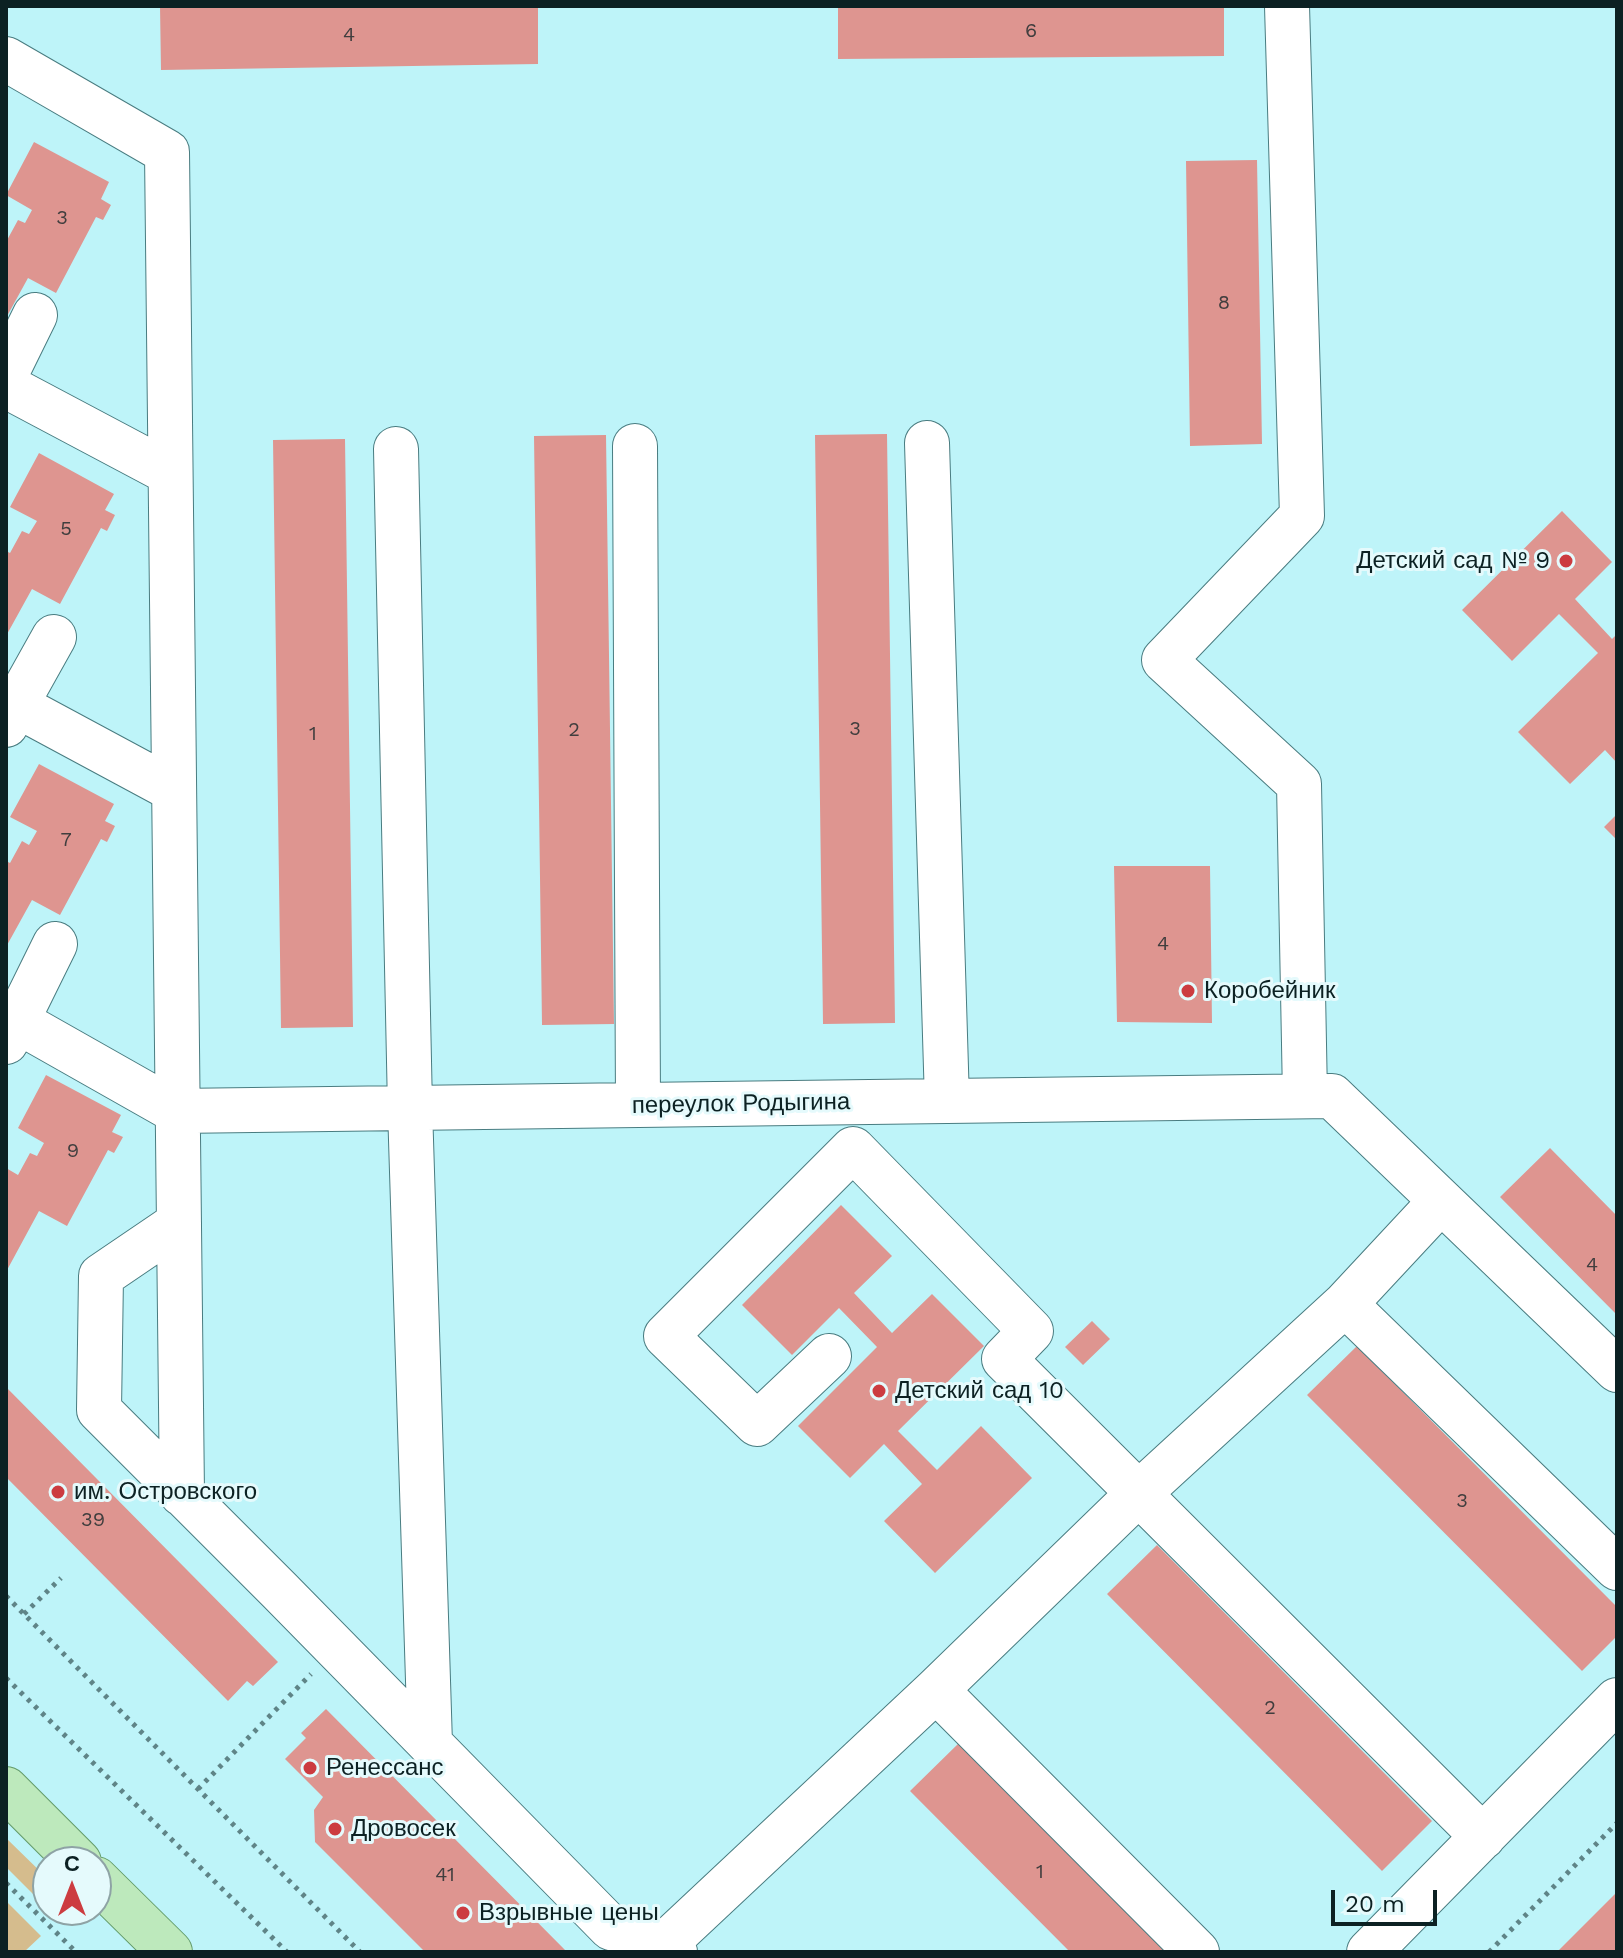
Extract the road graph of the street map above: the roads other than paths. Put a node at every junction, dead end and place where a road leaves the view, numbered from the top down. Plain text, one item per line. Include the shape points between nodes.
1 (1287, 6) edge
2 (6, 59) edge
3 (35, 315) dead end
4 (6, 374) edge
5 (6, 386) edge
6 (927, 443) dead end
7 (635, 446) dead end
8 (396, 449) dead end
9 (170, 473) junction
10 (54, 637) dead end
11 (11, 715) edge
12 (174, 790) junction
13 (55, 944) dead end
14 (11, 1032) edge
15 (1305, 1096) junction
16 (947, 1101) junction
17 (638, 1105) junction
18 (410, 1108) junction
19 (176, 1111) junction
20 (1441, 1201) junction
21 (179, 1223) junction
22 (1345, 1304) junction
23 (829, 1356) dead end
24 (1617, 1370) edge
25 (182, 1494) junction
26 (1138, 1494) junction
27 (1617, 1568) edge
28 (936, 1690) junction
29 (1617, 1700) edge
30 (430, 1744) junction
31 (6, 1789) edge
32 (1483, 1837) junction
33 (63, 1846) edge
34 (112, 1895) edge
35 (671, 1948) edge
36 (170, 1952) edge
37 (1197, 1952) edge
38 (1369, 1952) edge

1 - 15 street via 1302,516 1164,660 1299,784
2 - 9 street via 167,152
3 - 4 street
5 - 9 street
6 - 16 street
7 - 17 street
8 - 18 street
9 - 12 street
10 - 11 street
11 - 12 street
12 - 19 street
13 - 14 street
14 - 19 street
15 - 16 street, переулок Родыгина
15 - 20 street, переулок Родыгина via 1332,1096
16 - 17 street, переулок Родыгина
17 - 18 street, переулок Родыгина
18 - 19 street, переулок Родыгина
18 - 30 street
19 - 21 street
20 - 22 street
20 - 24 street, переулок Родыгина
21 - 25 street
21 - 25 street via 101,1276 99,1410
22 - 26 street
22 - 27 street
23 - 26 street via 757,1424 666,1336 853,1149 1031,1331 1004,1359
25 - 30 street
26 - 28 street
26 - 32 street
28 - 35 street
28 - 37 street
29 - 32 street
30 - 35 street via 611,1928
31 - 33 main road
32 - 38 street
34 - 36 main road

